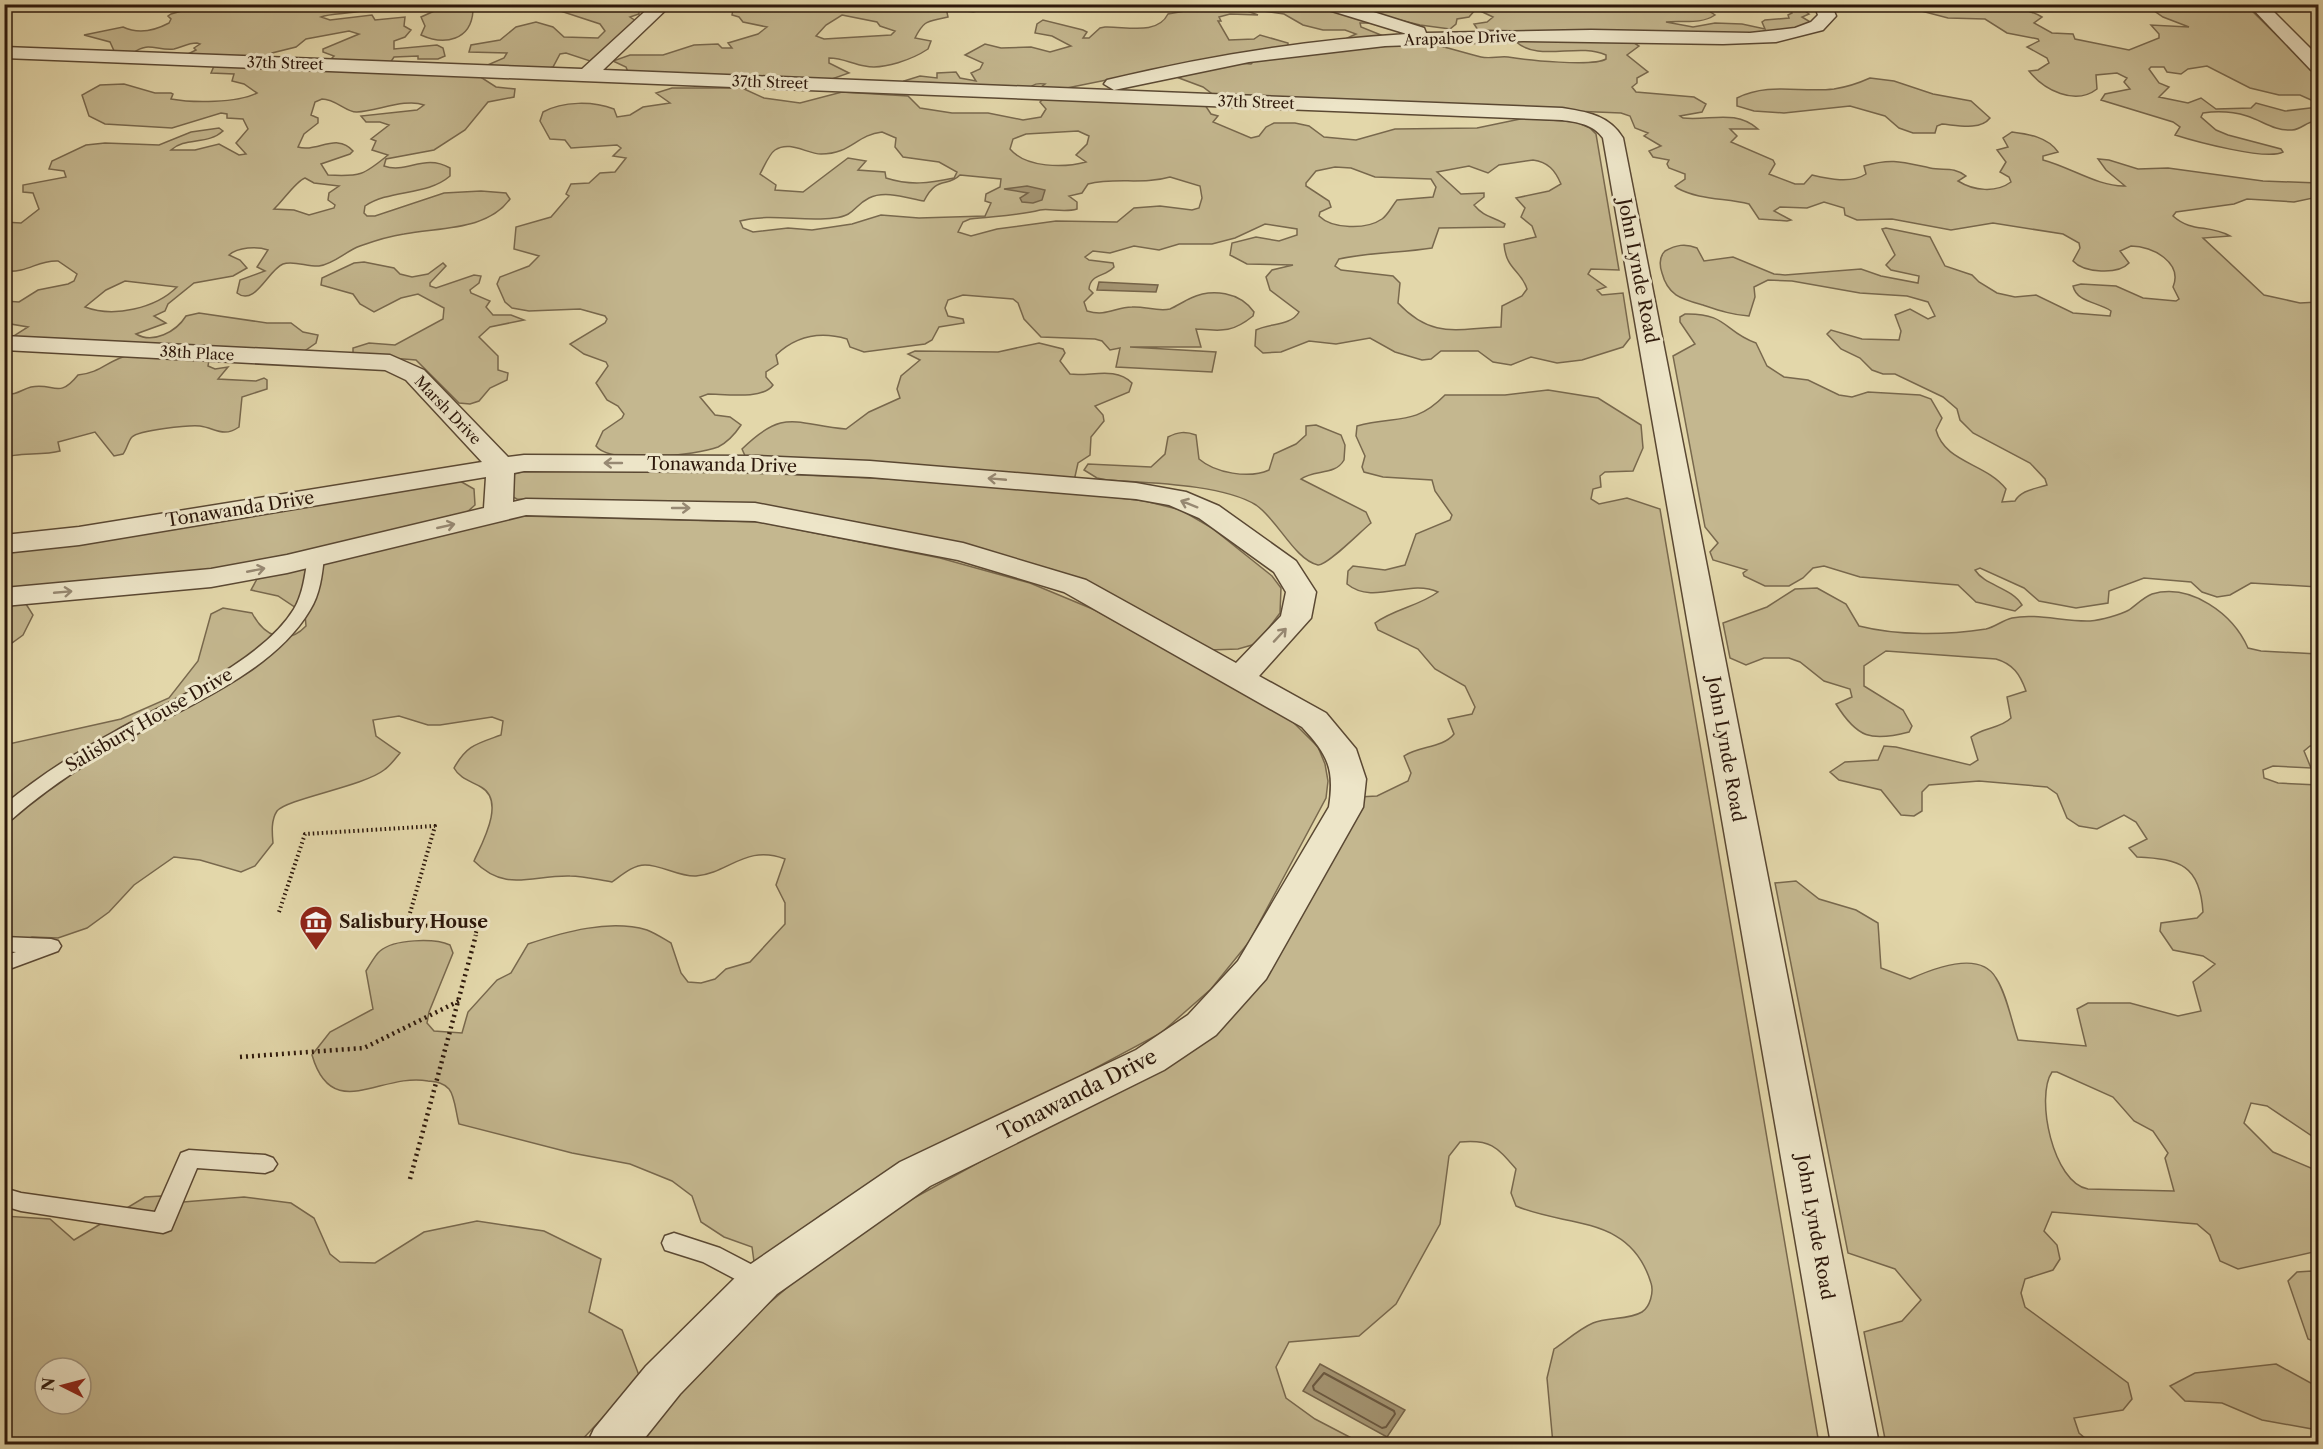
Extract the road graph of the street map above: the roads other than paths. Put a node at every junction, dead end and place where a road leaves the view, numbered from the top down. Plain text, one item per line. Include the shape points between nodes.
1 (664, 4) edge
2 (1328, 4) edge
3 (1822, 4) edge
4 (2256, 4) edge
5 (1433, 38) junction
6 (4, 52) edge
7 (2319, 66) edge
8 (587, 75) junction
9 (1078, 94) junction
10 (1536, 113) joint
11 (4, 343) edge
12 (390, 363) joint
13 (501, 466) junction
14 (498, 513) junction
15 (4, 518) edge
16 (12, 544) edge
17 (316, 557) junction
18 (4, 597) edge
19 (1240, 678) junction
20 (4, 816) edge
21 (4, 944) edge
22 (4, 964) edge
23 (266, 1164) dead end
24 (4, 1197) edge
25 (674, 1243) dead end
26 (762, 1281) junction
27 (610, 1444) edge
28 (1855, 1444) edge

1 - 8 street
2 - 5 street
3 - 5 street, Arapahoe Drive via 1827,16 1817,26 1769,38 1566,34
4 - 7 street
5 - 9 street, Arapahoe Drive via 1300,49 1223,61
6 - 8 street, 37th Street
8 - 9 street, 37th Street
9 - 10 street, 37th Street
10 - 28 street, John Lynde Road via 1586,118 1605,126 1613,138
11 - 12 street, 38th Place
12 - 13 street, Marsh Drive via 415,375
13 - 14 street
13 - 16 street, Tonawanda Drive
19 -> 13 street, Tonawanda Drive via 1296,618 1301,592 1286,567 1209,512 1176,498 1136,491 870,469 746,464
17 -> 14 street, Tonawanda Drive
14 -> 19 street, Tonawanda Drive via 526,507 755,512 963,552 1075,586
15 - 16 street
18 -> 17 street, Tonawanda Drive via 201,580
17 - 20 lane, Salisbury House Drive via 307,601 298,616 267,646 186,701 64,769
19 - 26 street, Tonawanda Drive via 1314,720 1339,746 1348,766 1350,786 1346,807 1252,970 1202,1025 1150,1060 915,1174
21 - 22 lane via 51,946
23 - 24 lane via 189,1160 163,1224
25 - 26 lane
26 - 27 street, Tonawanda Drive via 663,1380

